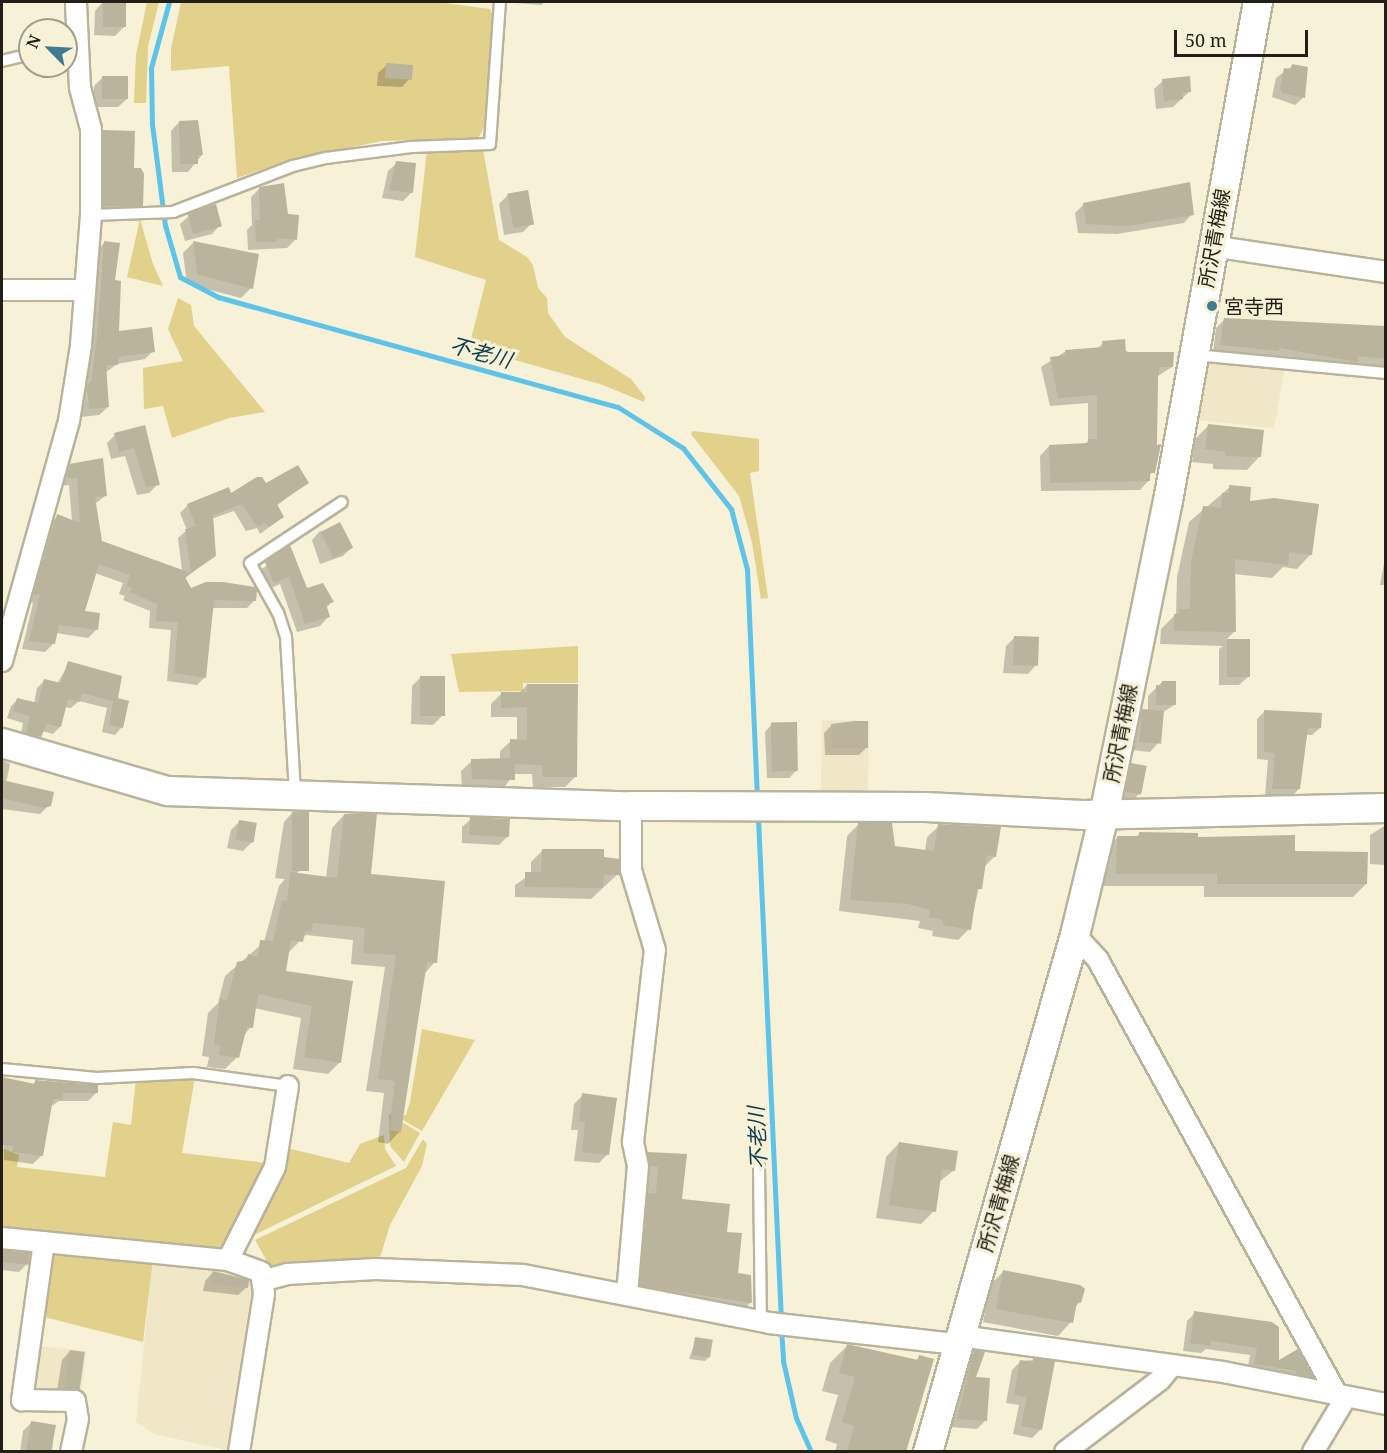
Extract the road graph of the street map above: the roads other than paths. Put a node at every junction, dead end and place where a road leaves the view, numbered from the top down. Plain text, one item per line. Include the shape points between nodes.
1 (76, 2) edge
2 (500, 2) edge
3 (1258, 2) edge
4 (74, 18) edge
5 (18, 57) edge
6 (2, 61) edge
7 (78, 78) edge
8 (90, 215) junction
9 (1212, 246) junction
10 (1386, 272) edge
11 (2, 290) edge
12 (83, 290) junction
13 (1194, 355) junction
14 (1386, 373) edge
15 (342, 502) dead end
16 (2, 661) edge
17 (2, 743) edge
18 (295, 797) junction
19 (631, 806) junction
20 (1386, 808) edge
21 (1104, 815) junction
22 (1076, 935) junction
23 (2, 1069) edge
24 (288, 1086) joint
25 (759, 1167) dead end
26 (2, 1238) edge
27 (44, 1242) junction
28 (228, 1260) junction
29 (265, 1280) junction
30 (627, 1294) junction
31 (772, 1323) junction
32 (958, 1340) junction
33 (1173, 1365) junction
34 (1341, 1396) junction
35 (1386, 1404) edge
36 (71, 1452) edge
37 (238, 1452) edge
38 (928, 1452) edge
39 (1065, 1452) edge
40 (1313, 1452) edge

1 - 4 street
2 - 8 lane via 490,144 400,148 326,158 292,166 173,212
3 - 9 main road, 所沢青梅線
5 - 6 lane
7 - 8 street via 91,129
8 - 12 street
9 - 10 street
9 - 13 main road, 所沢青梅線
11 - 12 street
12 - 16 street via 81,345 69,422
13 - 14 lane
13 - 21 main road, 所沢青梅線
15 - 18 lane via 250,563 278,613 286,637
17 - 18 main road via 167,791
18 - 19 main road
19 - 21 main road via 757,805
19 - 30 street via 631,870 655,950 633,1142 638,1166
20 - 21 main road
21 - 22 main road, 所沢青梅線
22 - 32 main road, 所沢青梅線
22 - 34 street via 1098,960
23 - 24 lane via 97,1078 194,1073
24 - 28 street via 275,1167
25 - 31 lane
26 - 27 street
27 - 28 street
27 - 36 street via 22,1400 75,1401 78,1419
28 - 29 street via 261,1272
29 - 30 street via 287,1274 376,1269 523,1275
29 - 37 street
30 - 31 street
31 - 32 street
32 - 33 street
32 - 38 main road, 所沢青梅線
33 - 34 street
33 - 39 street via 1160,1380
34 - 35 street
34 - 40 street

